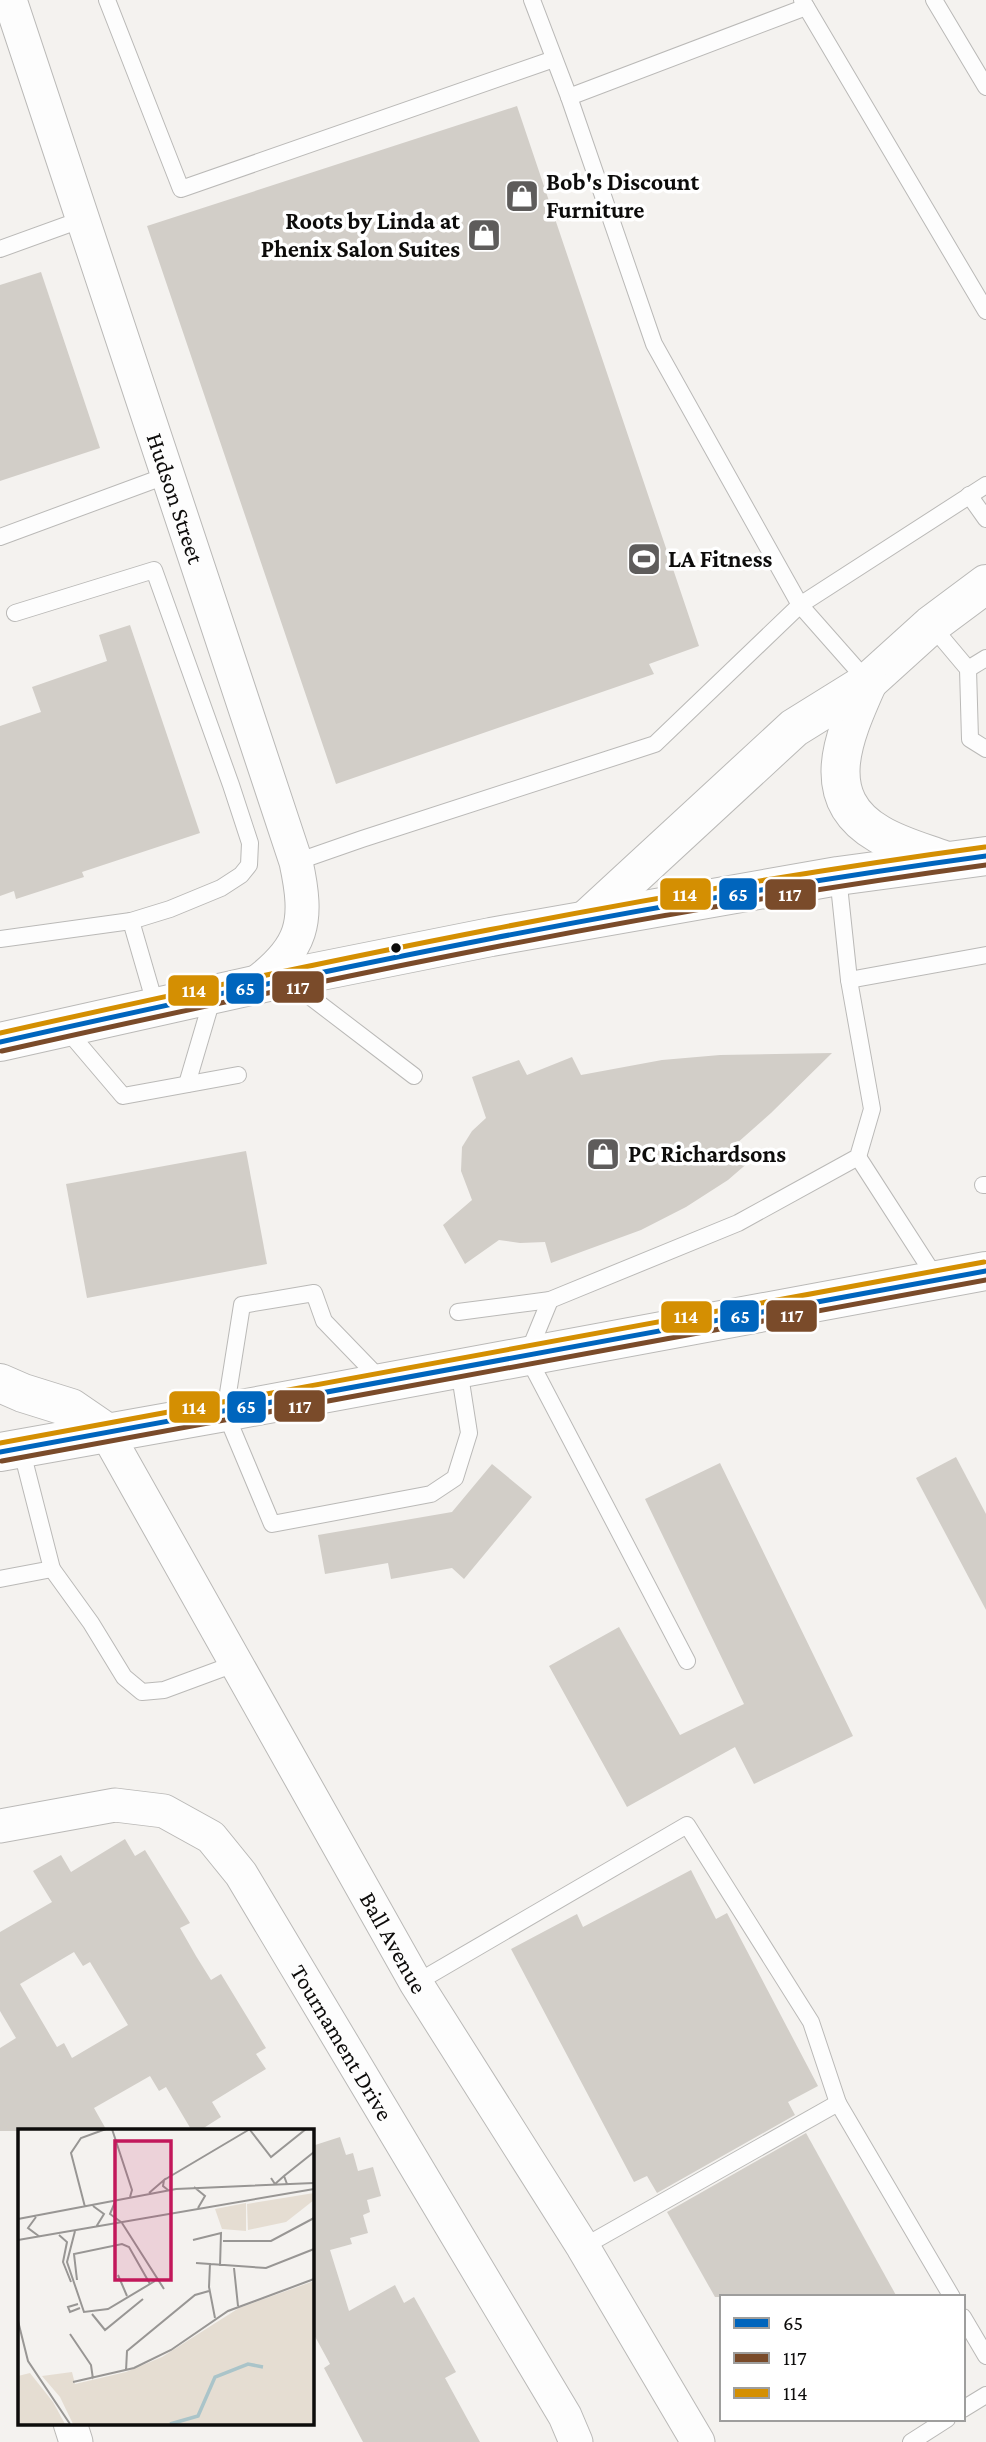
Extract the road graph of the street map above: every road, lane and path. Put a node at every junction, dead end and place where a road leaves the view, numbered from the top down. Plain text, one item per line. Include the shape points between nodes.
1 (10, 0) edge
2 (107, 0) edge
3 (532, 0) edge
4 (934, 0) edge
5 (804, 3) edge
6 (554, 59) junction
7 (986, 87) edge
8 (569, 97) junction
9 (83, 219) junction
10 (0, 249) edge
11 (986, 311) edge
12 (168, 475) junction
13 (986, 485) edge
14 (969, 495) junction
15 (986, 519) edge
16 (0, 537) edge
17 (986, 584) edge
18 (800, 605) junction
19 (15, 613) dead end
20 (931, 625) junction
21 (986, 658) edge
22 (968, 669) junction
23 (869, 682) junction
24 (986, 749) edge
25 (968, 859) edge
26 (296, 862) junction
27 (838, 876) junction
28 (586, 919) junction
29 (131, 922) junction
30 (0, 939) edge
31 (986, 955) edge
32 (849, 980) junction
33 (269, 981) junction
34 (213, 994) junction
35 (156, 1007) junction
36 (66, 1029) junction
37 (0, 1042) edge
38 (0, 1071) edge
39 (238, 1074) dead end
40 (414, 1076) dead end
41 (187, 1084) junction
42 (858, 1157) junction
43 (986, 1270) edge
44 (937, 1279) junction
45 (550, 1300) junction
46 (458, 1312) dead end
47 (527, 1356) junction
48 (458, 1369) junction
49 (0, 1383) edge
50 (384, 1383) junction
51 (225, 1412) junction
52 (106, 1432) junction
53 (10, 1450) edge
54 (52, 1569) junction
55 (0, 1579) edge
56 (687, 1661) dead end
57 (237, 1664) junction
58 (0, 1826) edge
59 (416, 1983) junction
60 (838, 2103) junction
61 (583, 2247) junction
62 (951, 2295) edge
63 (965, 2320) edge
64 (986, 2356) edge
65 (986, 2395) edge
66 (965, 2408) edge
67 (944, 2421) edge
68 (70, 2424) edge
69 (76, 2442) edge
70 (576, 2442) edge
71 (698, 2442) edge
72 (911, 2442) edge

1 - 9 street, Hudson Street
2 - 6 lane via 181,189
3 - 6 lane
4 - 7 lane
5 - 8 lane
5 - 11 lane
6 - 8 lane
8 - 18 lane via 654,344
9 - 10 lane
9 - 12 street, Hudson Street
12 - 16 lane
12 - 26 street, Hudson Street
13 - 14 lane
14 - 15 lane
14 - 18 lane
17 - 20 main road
18 - 23 lane
18 - 26 lane via 655,744
19 - 29 lane via 154,570 250,843 249,865 221,888
20 - 22 lane
20 - 23 main road
21 - 22 lane
22 - 24 lane via 970,739
23 - 25 main road via 839,765 848,804 879,835
23 - 28 main road via 794,728
25 - 27 main road
26 - 33 street, Hudson Street via 304,908 298,933
27 - 28 main road
27 - 32 lane
28 - 33 main road
29 - 30 lane
29 - 35 lane
31 - 32 lane
32 - 42 lane via 872,1109
33 - 34 main road
33 - 40 lane
34 - 35 main road
34 - 41 lane
35 - 36 main road
36 - 37 main road
36 - 38 main road
36 - 41 lane via 123,1096
39 - 41 lane
42 - 44 lane
42 - 45 lane via 738,1223
43 - 44 main road
44 - 47 main road
45 - 46 lane
45 - 47 lane
47 - 48 main road
47 - 56 lane
48 - 50 main road
48 - 51 lane via 469,1433 456,1478 431,1494 272,1524
49 - 52 main road via 71,1408
50 - 51 main road
50 - 51 lane via 324,1321 314,1293 242,1305
51 - 52 main road
52 - 53 main road
52 - 57 street, Ball Avenue
53 - 54 lane
54 - 55 lane
54 - 57 lane via 124,1677 142,1692 164,1690
57 - 59 street, Ball Avenue
58 - 70 street, Tournament Drive via 115,1805 164,1811 211,1837 242,1874 565,2416
59 - 60 lane via 687,1825 811,2022
59 - 61 street, Ball Avenue
60 - 61 lane
60 - 62 lane
61 - 71 street, Ball Avenue
63 - 64 lane
65 - 66 lane
67 - 72 lane
68 - 69 street

